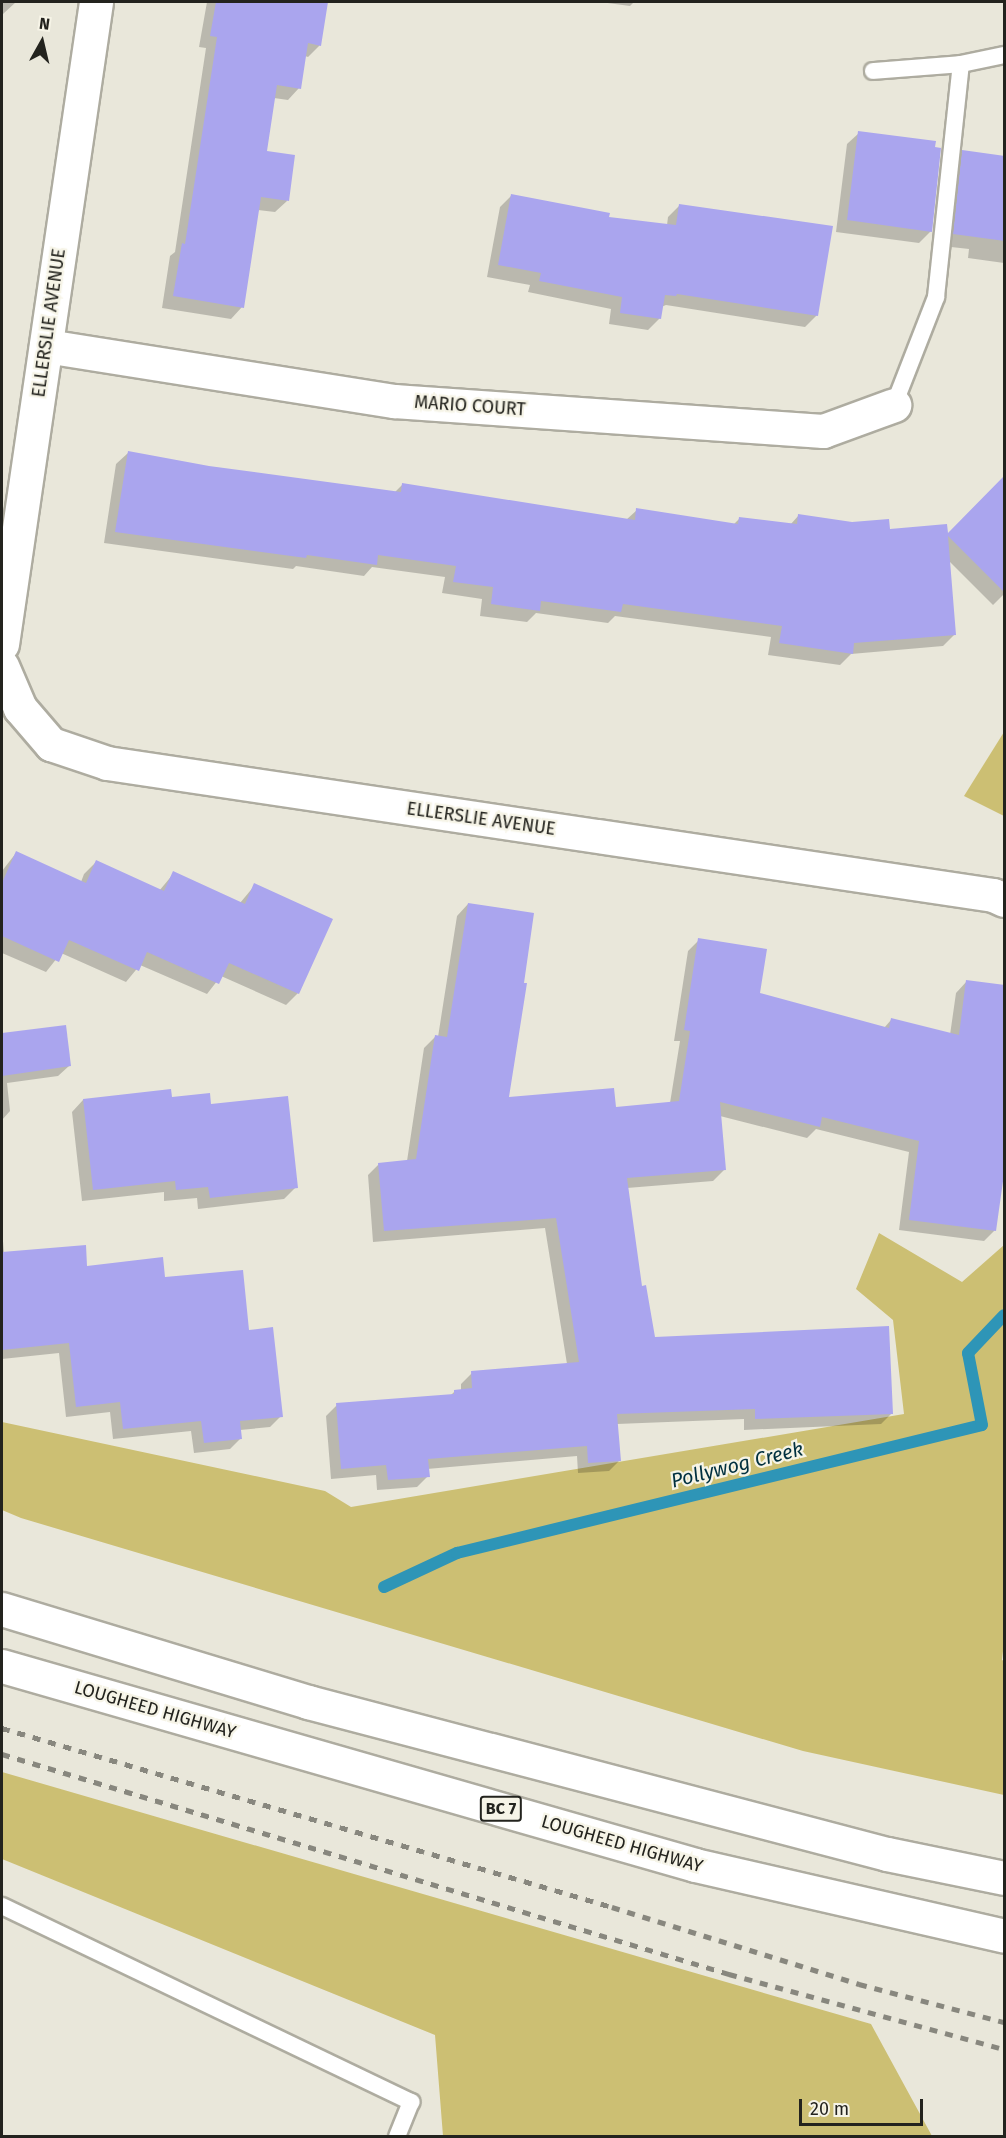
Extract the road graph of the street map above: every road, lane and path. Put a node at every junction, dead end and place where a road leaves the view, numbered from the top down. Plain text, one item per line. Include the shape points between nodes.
1 (96, 2) edge
2 (1005, 55) edge
3 (962, 63) junction
4 (873, 71) dead end
5 (46, 346) junction
6 (894, 405) joint
7 (5, 602) edge
8 (2, 644) edge
9 (2, 666) edge
10 (1005, 900) edge
11 (2, 1609) edge
12 (2, 1666) edge
13 (1005, 1878) edge
14 (2, 1906) edge
15 (1005, 1936) edge
16 (397, 2136) edge

1 - 5 street, ELLERSLIE AVENUE
2 - 3 lane
3 - 4 lane
3 - 6 lane via 936,297
5 - 6 street, MARIO COURT via 394,401 752,426 823,430
5 - 7 street, ELLERSLIE AVENUE
7 - 8 street, ELLERSLIE AVENUE
9 - 10 street, ELLERSLIE AVENUE via 20,708 51,744 107,763
11 - 13 street via 308,1702 887,1854
12 - 15 street, LOUGHEED HIGHWAY / BC 7 via 695,1865
14 - 16 lane via 411,2102

